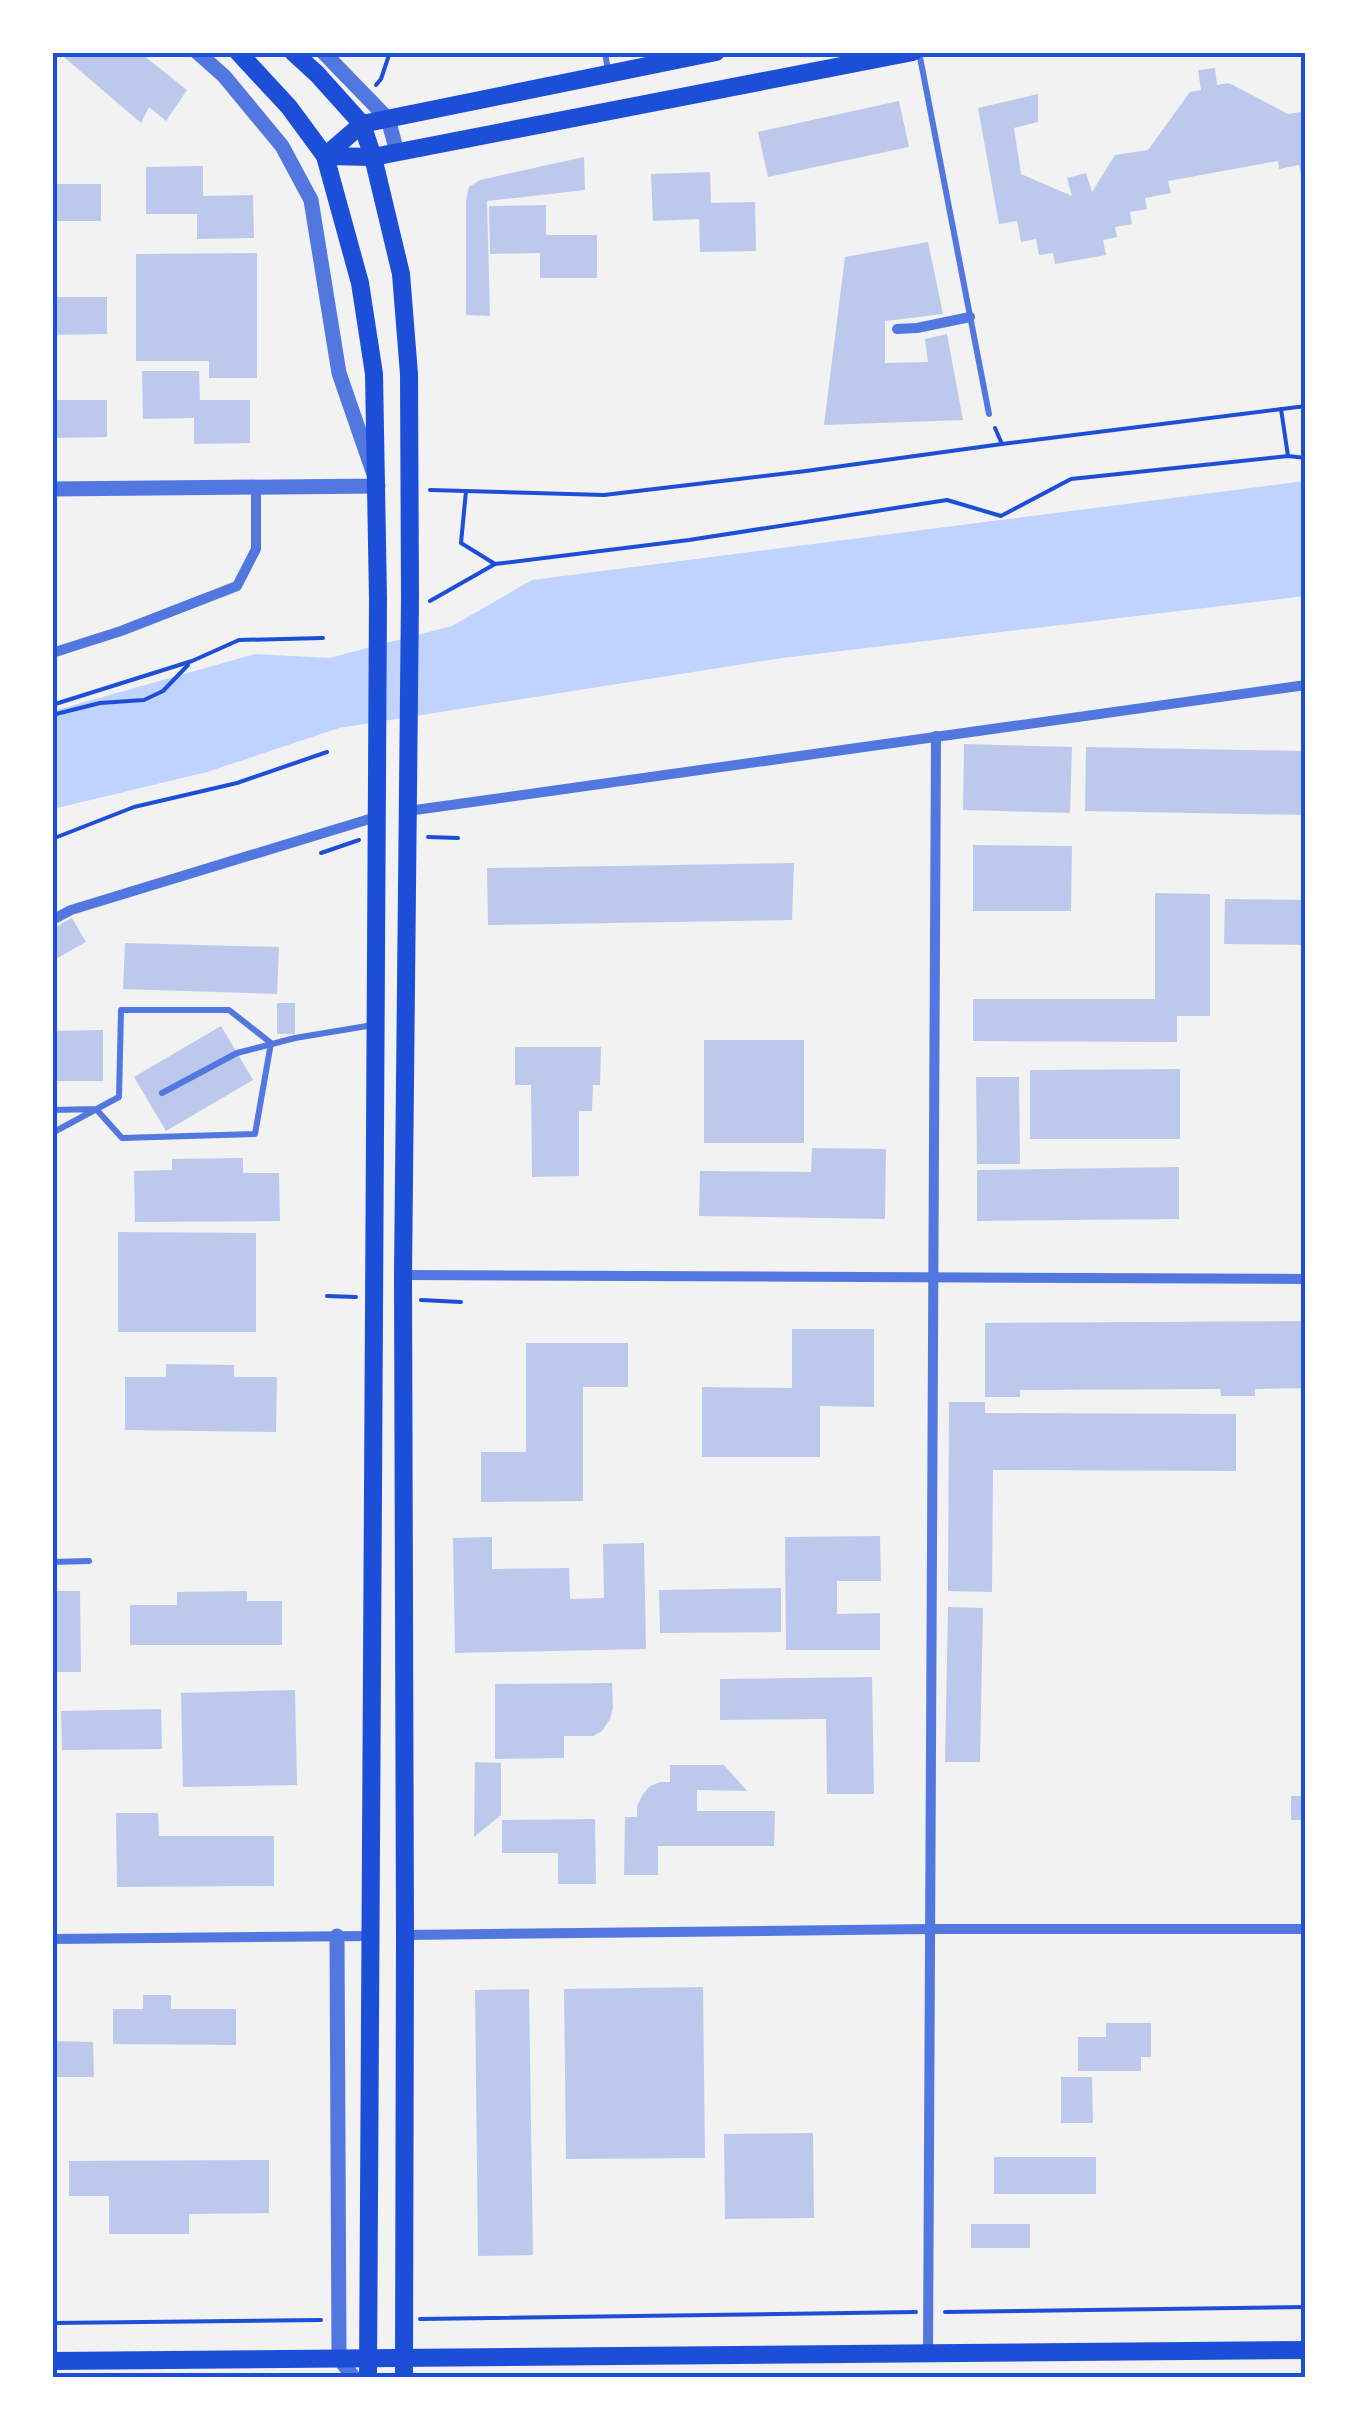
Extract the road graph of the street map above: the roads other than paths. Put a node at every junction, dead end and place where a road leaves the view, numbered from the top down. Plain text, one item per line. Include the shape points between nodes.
1 (197, 52) edge
2 (238, 52) edge
3 (293, 52) edge
4 (323, 52) edge
5 (605, 52) edge
6 (716, 52) edge
7 (916, 52) edge
8 (609, 74) junction
9 (388, 119) junction
10 (362, 124) junction
11 (397, 152) junction
12 (326, 156) junction
13 (373, 157) junction
14 (970, 317) junction
15 (897, 329) dead end
16 (989, 414) road end
17 (378, 486) junction
18 (256, 487) junction
19 (52, 489) edge
20 (52, 653) edge
21 (1306, 685) edge
22 (936, 736) junction
23 (408, 812) junction
24 (376, 817) junction
25 (52, 920) edge
26 (375, 1024) junction
27 (271, 1043) junction
28 (162, 1093) dead end
29 (52, 1110) edge
30 (96, 1110) junction
31 (52, 1133) edge
32 (403, 1275) junction
33 (934, 1276) junction
34 (1306, 1279) edge
35 (89, 1561) dead end
36 (52, 1562) edge
37 (929, 1929) junction
38 (1306, 1929) edge
39 (405, 1935) junction
40 (337, 1936) junction
41 (370, 1936) junction
42 (52, 1939) edge
43 (1306, 2350) edge
44 (928, 2354) junction
45 (404, 2357) junction
46 (340, 2358) junction
47 (368, 2358) junction
48 (52, 2360) edge
49 (354, 2378) edge
50 (368, 2378) edge
51 (404, 2378) edge

1 - 17 street via 282,146 311,200 339,373
2 - 12 main road
3 - 10 main road
4 - 9 street
5 - 8 lane
6 - 8 main road
7 - 11 main road
7 - 14 lane
8 - 9 main road
9 - 10 main road
9 - 11 street
10 - 12 main road
10 - 13 main road
11 - 13 main road
12 - 13 main road
12 - 17 main road via 360,283 374,374
13 - 23 main road via 401,274 409,374 416,601
14 - 15 street
14 - 16 lane
17 - 18 street
17 - 24 main road
18 - 19 street
18 - 20 street via 256,550 238,586
21 - 22 street
22 - 23 street
22 - 33 street
23 - 32 main road
24 - 25 street
24 - 26 main road
26 - 27 lane
26 - 41 main road
27 - 28 lane via 237,1053
27 - 30 lane via 255,1134 122,1138
27 - 30 lane via 229,1010 121,1010 120,1097
29 - 30 lane
30 - 31 lane
32 - 33 street
32 - 39 main road
33 - 34 street
33 - 37 street
35 - 36 lane
37 - 38 street
37 - 39 street
37 - 44 street
39 - 45 main road
40 - 41 street
40 - 42 street
40 - 46 street
41 - 47 main road
43 - 44 main road
44 - 45 main road
45 - 47 main road
45 - 51 main road
46 - 47 main road
46 - 48 main road
46 - 49 street
47 - 50 main road

